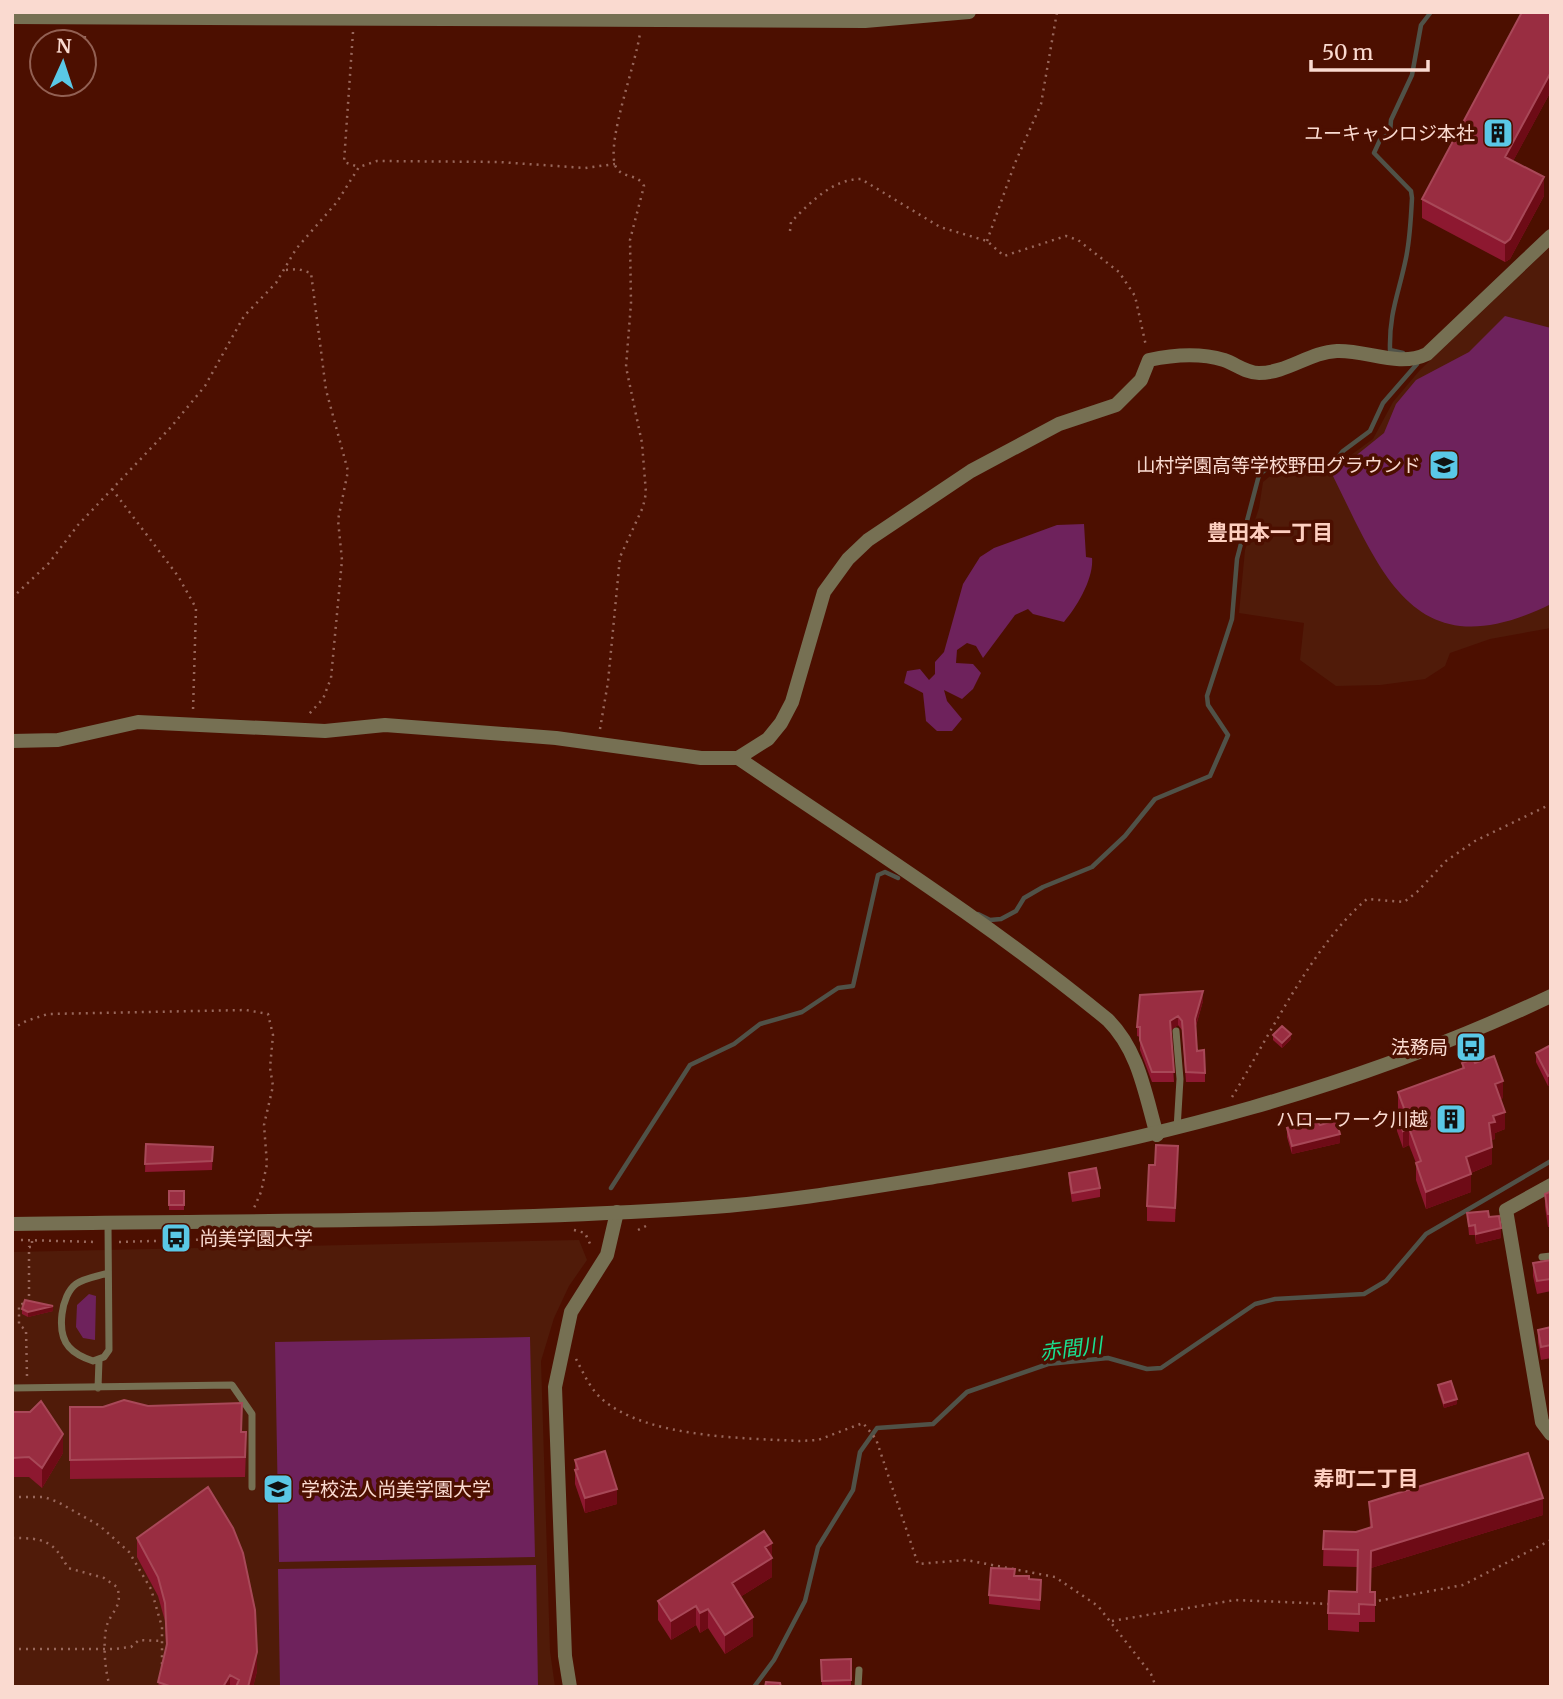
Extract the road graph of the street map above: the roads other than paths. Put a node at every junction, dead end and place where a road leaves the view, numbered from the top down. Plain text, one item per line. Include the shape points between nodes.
1 (969, 12) edge
2 (12, 17) edge
3 (649, 17) edge
4 (1551, 236) edge
5 (12, 741) edge
6 (738, 758) junction
7 (1551, 996) edge
8 (1176, 1031) dead end
9 (1177, 1130) junction
10 (1157, 1135) junction
11 (1551, 1185) edge
12 (617, 1212) junction
13 (108, 1222) junction
14 (12, 1224) edge
15 (1551, 1256) edge
16 (1542, 1257) dead end
17 (108, 1273) junction
18 (99, 1360) junction
19 (12, 1388) edge
20 (98, 1388) junction
21 (1551, 1434) edge
22 (252, 1487) dead end
23 (859, 1670) dead end
24 (570, 1687) edge
25 (858, 1687) edge

1 - 3 street via 865,21
2 - 3 street
4 - 6 street via 1427,354 1415,360 1332,351 1259,373 1205,357 1149,360 1141,380 1116,405 1059,424 971,471 868,540 848,559 824,592 797,689 781,723 768,739
5 - 6 street via 58,740 138,722 325,731 385,725
6 - 10 street via 944,896 1108,1020 1125,1037 1135,1059
7 - 9 street via 1357,1077
8 - 9 lane via 1180,1079
9 - 10 street
10 - 12 street via 825,1194
11 - 21 street via 1506,1210 1542,1422
12 - 13 street
12 - 24 street via 607,1255 581,1292 564,1338 555,1387
13 - 14 street
13 - 17 lane
15 - 16 lane
17 - 18 lane via 109,1350
17 - 18 lane via 76,1284 63,1302 67,1345 81,1357
18 - 20 lane
19 - 20 lane
20 - 22 lane via 232,1385 251,1414
23 - 25 lane

